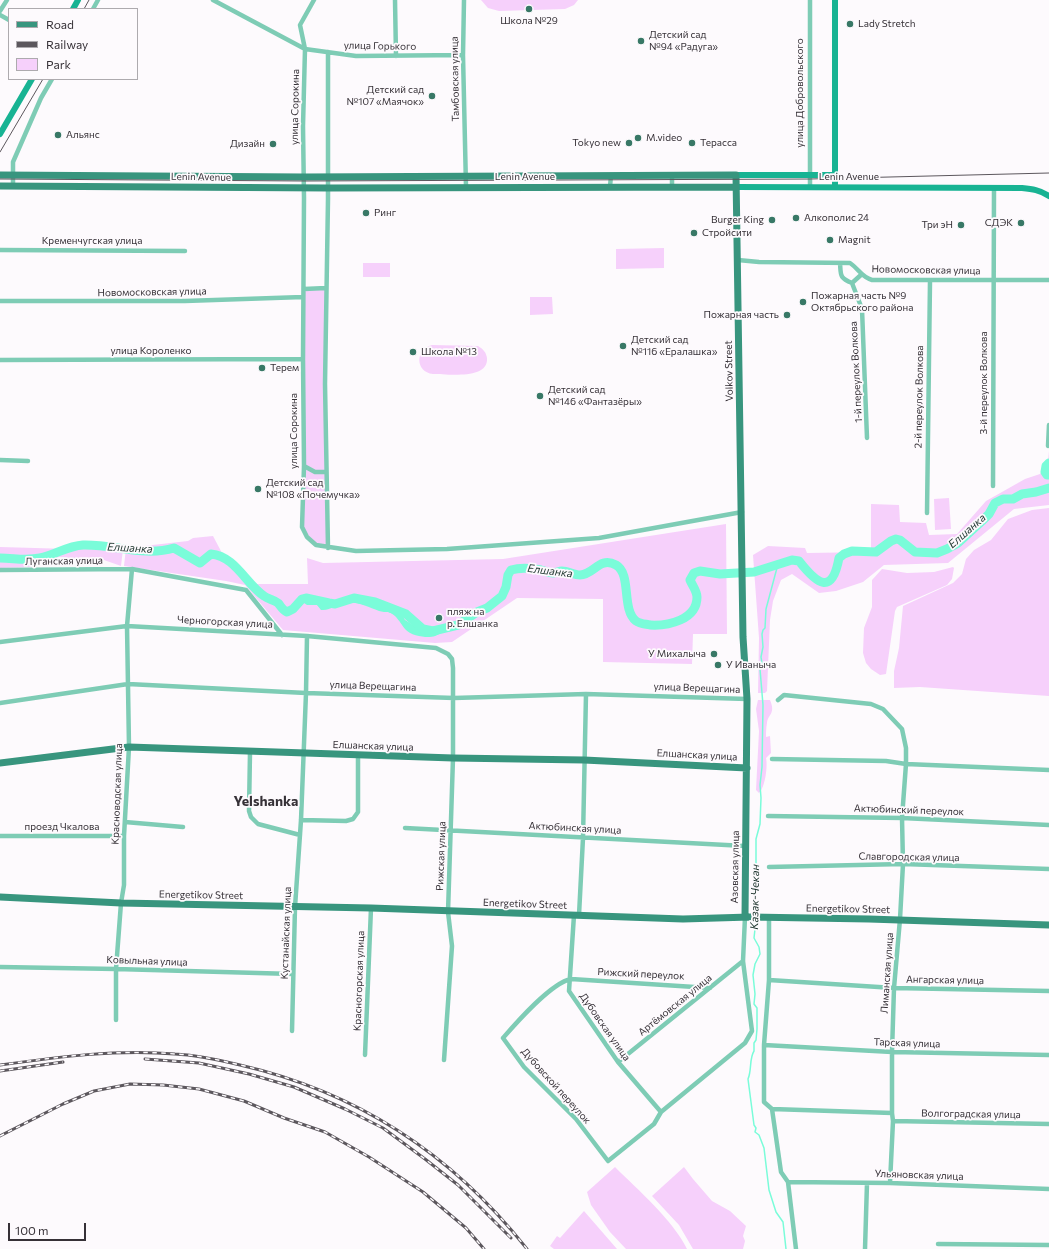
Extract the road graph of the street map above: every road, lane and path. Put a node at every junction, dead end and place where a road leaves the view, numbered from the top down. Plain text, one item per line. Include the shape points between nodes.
1 (7, 0) edge
2 (214, 0) edge
3 (314, 0) edge
4 (395, 0) edge
5 (464, 0) edge
6 (810, 0) edge
7 (835, 0) edge
8 (0, 11) edge
9 (305, 49) junction
10 (328, 52) junction
11 (463, 55) junction
12 (396, 56) junction
13 (31, 80) edge
14 (51, 80) edge
15 (0, 134) edge
16 (0, 175) edge
17 (13, 175) junction
18 (466, 175) junction
19 (504, 175) junction
20 (672, 175) junction
21 (736, 175) junction
22 (810, 175) junction
23 (835, 175) junction
24 (185, 176) junction
25 (304, 176) junction
26 (328, 176) junction
27 (414, 176) junction
28 (611, 176) junction
29 (0, 186) edge
30 (13, 186) junction
31 (185, 186) junction
32 (810, 186) junction
33 (835, 186) junction
34 (466, 187) junction
35 (503, 187) junction
36 (610, 187) junction
37 (672, 187) junction
38 (736, 187) junction
39 (304, 188) junction
40 (328, 188) junction
41 (414, 188) junction
42 (994, 188) junction
43 (1049, 196) edge
44 (0, 250) edge
45 (185, 250) dead end
46 (738, 260) junction
47 (840, 263) junction
48 (862, 274) junction
49 (993, 280) junction
50 (1049, 280) edge
51 (930, 281) junction
52 (852, 283) junction
53 (326, 288) junction
54 (304, 289) junction
55 (304, 297) junction
56 (0, 301) edge
57 (303, 359) junction
58 (0, 360) edge
59 (1049, 425) edge
60 (867, 438) dead end
61 (1048, 446) edge
62 (0, 460) edge
63 (28, 461) dead end
64 (304, 466) junction
65 (326, 472) junction
66 (993, 486) dead end
67 (742, 512) junction
68 (927, 513) dead end
69 (328, 548) junction
70 (132, 569) junction
71 (0, 570) edge
72 (742, 580) joint
73 (128, 626) junction
74 (282, 635) junction
75 (307, 636) junction
76 (0, 642) edge
77 (448, 654) joint
78 (128, 684) junction
79 (306, 693) junction
80 (586, 694) junction
81 (454, 698) junction
82 (747, 699) junction
83 (778, 700) dead end
84 (0, 704) edge
85 (129, 747) junction
86 (250, 752) junction
87 (304, 754) junction
88 (358, 755) junction
89 (453, 758) junction
90 (772, 759) dead end
91 (584, 760) junction
92 (0, 763) edge
93 (906, 764) junction
94 (747, 768) junction
95 (1049, 770) edge
96 (768, 816) dead end
97 (902, 818) junction
98 (301, 820) junction
99 (125, 822) junction
100 (1049, 825) edge
101 (183, 827) dead end
102 (405, 828) dead end
103 (451, 831) junction
104 (300, 835) junction
105 (0, 836) edge
106 (124, 836) junction
107 (583, 838) junction
108 (745, 846) junction
109 (903, 864) junction
110 (769, 867) dead end
111 (1049, 869) edge
112 (0, 897) edge
113 (121, 903) junction
114 (294, 907) junction
115 (371, 908) junction
116 (448, 912) junction
117 (576, 915) junction
118 (747, 917) junction
119 (767, 918) junction
120 (900, 919) junction
121 (1049, 925) edge
122 (743, 961) junction
123 (0, 967) edge
124 (116, 969) junction
125 (293, 974) junction
126 (570, 979) junction
127 (769, 980) junction
128 (710, 988) junction
129 (894, 988) junction
130 (1049, 991) edge
131 (116, 1020) dead end
132 (292, 1031) dead end
133 (764, 1045) junction
134 (892, 1052) junction
135 (365, 1055) dead end
136 (1049, 1055) edge
137 (444, 1060) dead end
138 (618, 1062) junction
139 (772, 1109) junction
140 (662, 1112) junction
141 (892, 1113) junction
142 (893, 1121) junction
143 (1049, 1124) edge
144 (608, 1161) joint
145 (788, 1182) junction
146 (867, 1183) junction
147 (890, 1183) junction
148 (1049, 1189) edge
149 (938, 1244) dead end
150 (1049, 1245) edge
151 (796, 1249) edge
152 (865, 1249) edge

1 - 8 street
2 - 9 street, улица Горького
3 - 9 street, улица Сорокина via 300,25
4 - 12 street
5 - 11 street, Тамбовская улица
6 - 22 street, улица Добровольского
7 - 23 main road
9 - 10 street, улица Горького
9 - 25 street, улица Сорокина
10 - 12 street, улица Горького via 356,56
10 - 26 street
11 - 12 street, улица Горького
11 - 18 street, Тамбовская улица
13 - 15 main road
14 - 17 street via 13,162
16 - 17 main road, Lenin Avenue
17 - 24 main road, Lenin Avenue
17 - 30 street
18 - 19 main road, Lenin Avenue
18 - 27 main road, Lenin Avenue
18 - 34 street, Тамбовская улица
19 - 28 main road, Lenin Avenue
19 - 35 street
20 - 21 main road, Lenin Avenue
20 - 28 main road, Lenin Avenue
20 - 37 street
21 - 22 main road, Lenin Avenue
21 - 38 main road, Volkov Street
22 - 23 main road, Lenin Avenue
22 - 32 street, улица Добровольского
23 - 33 main road
24 - 25 main road, Lenin Avenue
24 - 31 street
25 - 26 main road, Lenin Avenue
25 - 39 street, улица Сорокина
26 - 27 main road, Lenin Avenue
26 - 40 street
27 - 41 street
28 - 36 street
29 - 30 main road, Lenin Avenue
30 - 31 main road, Lenin Avenue
31 - 39 main road, Lenin Avenue
32 - 33 main road, Lenin Avenue
32 - 38 main road, Lenin Avenue
33 - 42 main road, Lenin Avenue
34 - 35 main road, Lenin Avenue
34 - 41 main road, Lenin Avenue
35 - 36 main road, Lenin Avenue
36 - 37 main road, Lenin Avenue
37 - 38 main road, Lenin Avenue
38 - 46 main road, Volkov Street
39 - 40 main road, Lenin Avenue
39 - 54 street, улица Сорокина
40 - 41 main road, Lenin Avenue
40 - 53 street
42 - 43 main road, Lenin Avenue via 1034,189
42 - 49 street, 3-й переулок Волкова
44 - 45 street, Кременчугская улица
46 - 47 street, Новомосковская улица
46 - 67 main road, Volkov Street
47 - 48 street, Новомосковская улица via 850,263
47 - 52 street via 843,280
48 - 51 street, Новомосковская улица via 864,278 872,280
48 - 52 street
49 - 50 street, Новомосковская улица
49 - 51 street, Новомосковская улица
49 - 66 street, 3-й переулок Волкова
51 - 68 street, 2-й переулок Волкова
52 - 60 street, 1-й переулок Волкова via 862,309
53 - 54 street
53 - 65 street
54 - 55 street, улица Сорокина
55 - 56 street, Новомосковская улица via 185,301
55 - 57 street, улица Сорокина
57 - 58 street, улица Короленко
57 - 64 street, улица Сорокина
59 - 61 street
62 - 63 street
64 - 65 street via 315,472
64 - 69 street, улица Сорокина via 302,527 307,537 316,545
65 - 69 street
67 - 69 street, улица Сорокина via 599,538 447,549 356,551
67 - 72 main road, Volkov Street
70 - 71 street, Луганская улица
70 - 73 street, Красноводская улица
70 - 74 street, Луганская улица via 246,590
72 - 82 main road, Азовская улица
73 - 74 street, Черногорская улица
73 - 76 street, Черногорская улица
73 - 78 street, Красноводская улица
74 - 75 street, Черногорская улица
75 - 77 street, Черногорская улица via 436,648
75 - 79 street, Кустанайская улица
77 - 81 street, Рижская улица via 454,668
78 - 79 street, улица Верещагина
78 - 84 street, улица Верещагина
78 - 85 street, Красноводская улица
79 - 81 street, улица Верещагина
79 - 87 street, Кустанайская улица
80 - 81 street, улица Верещагина
80 - 82 street, улица Верещагина
80 - 91 street, Дубовская улица
81 - 89 street, Рижская улица
82 - 94 main road, Азовская улица
83 - 93 street, Лиманская улица via 784,695 871,704 883,709 902,729
85 - 86 main road, Елшанская улица
85 - 92 main road, Елшанская улица
85 - 99 street, Красноводская улица
86 - 87 main road, Елшанская улица
86 - 104 street via 251,817 258,824
87 - 88 main road, Елшанская улица
87 - 98 street, Кустанайская улица
88 - 89 main road, Елшанская улица
88 - 98 street via 358,812 353,820
89 - 91 main road, Елшанская улица
89 - 103 street, Рижская улица
90 - 93 street
91 - 94 main road, Елшанская улица
91 - 107 street, Дубовская улица
93 - 95 street
93 - 97 street, Лиманская улица
94 - 108 main road, Азовская улица
96 - 97 street, Актюбинский переулок
97 - 100 street, Актюбинский переулок
97 - 109 street, Лиманская улица
98 - 104 street, Кустанайская улица
99 - 101 street
99 - 106 street, Красноводская улица
102 - 103 street, Актюбинская улица
103 - 107 street, Актюбинская улица
103 - 116 street, Рижская улица
104 - 114 street, Кустанайская улица
105 - 106 street, проезд Чкалова
106 - 113 street, Красноводская улица via 124,885
107 - 108 street, Актюбинская улица
107 - 117 street, Дубовская улица
108 - 118 main road, Азовская улица
109 - 110 street, Славгородская улица
109 - 111 street, Славгородская улица
109 - 120 street, Лиманская улица
112 - 113 main road, Energetikov Street
113 - 114 main road, Energetikov Street
113 - 124 street, Красноводская улица
114 - 115 main road, Energetikov Street
114 - 125 street, Кустанайская улица
115 - 116 main road, Energetikov Street
115 - 135 street, Красногорская улица
116 - 117 main road, Energetikov Street
116 - 137 street, Рижская улица via 452,946
117 - 118 main road, Energetikov Street via 683,919
117 - 126 street, Дубовская улица
118 - 119 main road, Energetikov Street
118 - 122 street, Азовская улица
119 - 120 main road, Energetikov Street
119 - 127 street
120 - 121 main road, Energetikov Street
120 - 129 street, Лиманская улица
122 - 128 street, Артёмовская улица
122 - 140 street, Азовская улица via 752,1030 745,1043
123 - 124 street, Ковыльная улица
124 - 125 street, Ковыльная улица
124 - 131 street, Красноводская улица
125 - 132 street, Кустанайская улица
126 - 128 street, Рижский переулок
126 - 138 street, Дубовская улица via 569,991
126 - 144 street, Дубовской переулок via 563,981 542,998 503,1038 524,1067 576,1119
127 - 129 street, Ангарская улица
127 - 133 street
128 - 138 street, Артёмовская улица
129 - 130 street, Ангарская улица
129 - 134 street, Лиманская улица
133 - 134 street, Тарская улица
133 - 139 street via 764,1102
134 - 136 street, Тарская улица
134 - 141 street, Лиманская улица
138 - 140 street, Дубовская улица
139 - 141 street
139 - 145 street via 781,1172
140 - 144 street, Азовская улица via 654,1124
141 - 142 street, Лиманская улица
142 - 143 street, Волгоградская улица
142 - 147 street, Лиманская улица
145 - 146 street, Ульяновская улица
145 - 151 street
146 - 147 street, Ульяновская улица
146 - 152 street
147 - 148 street, Ульяновская улица
149 - 150 street

